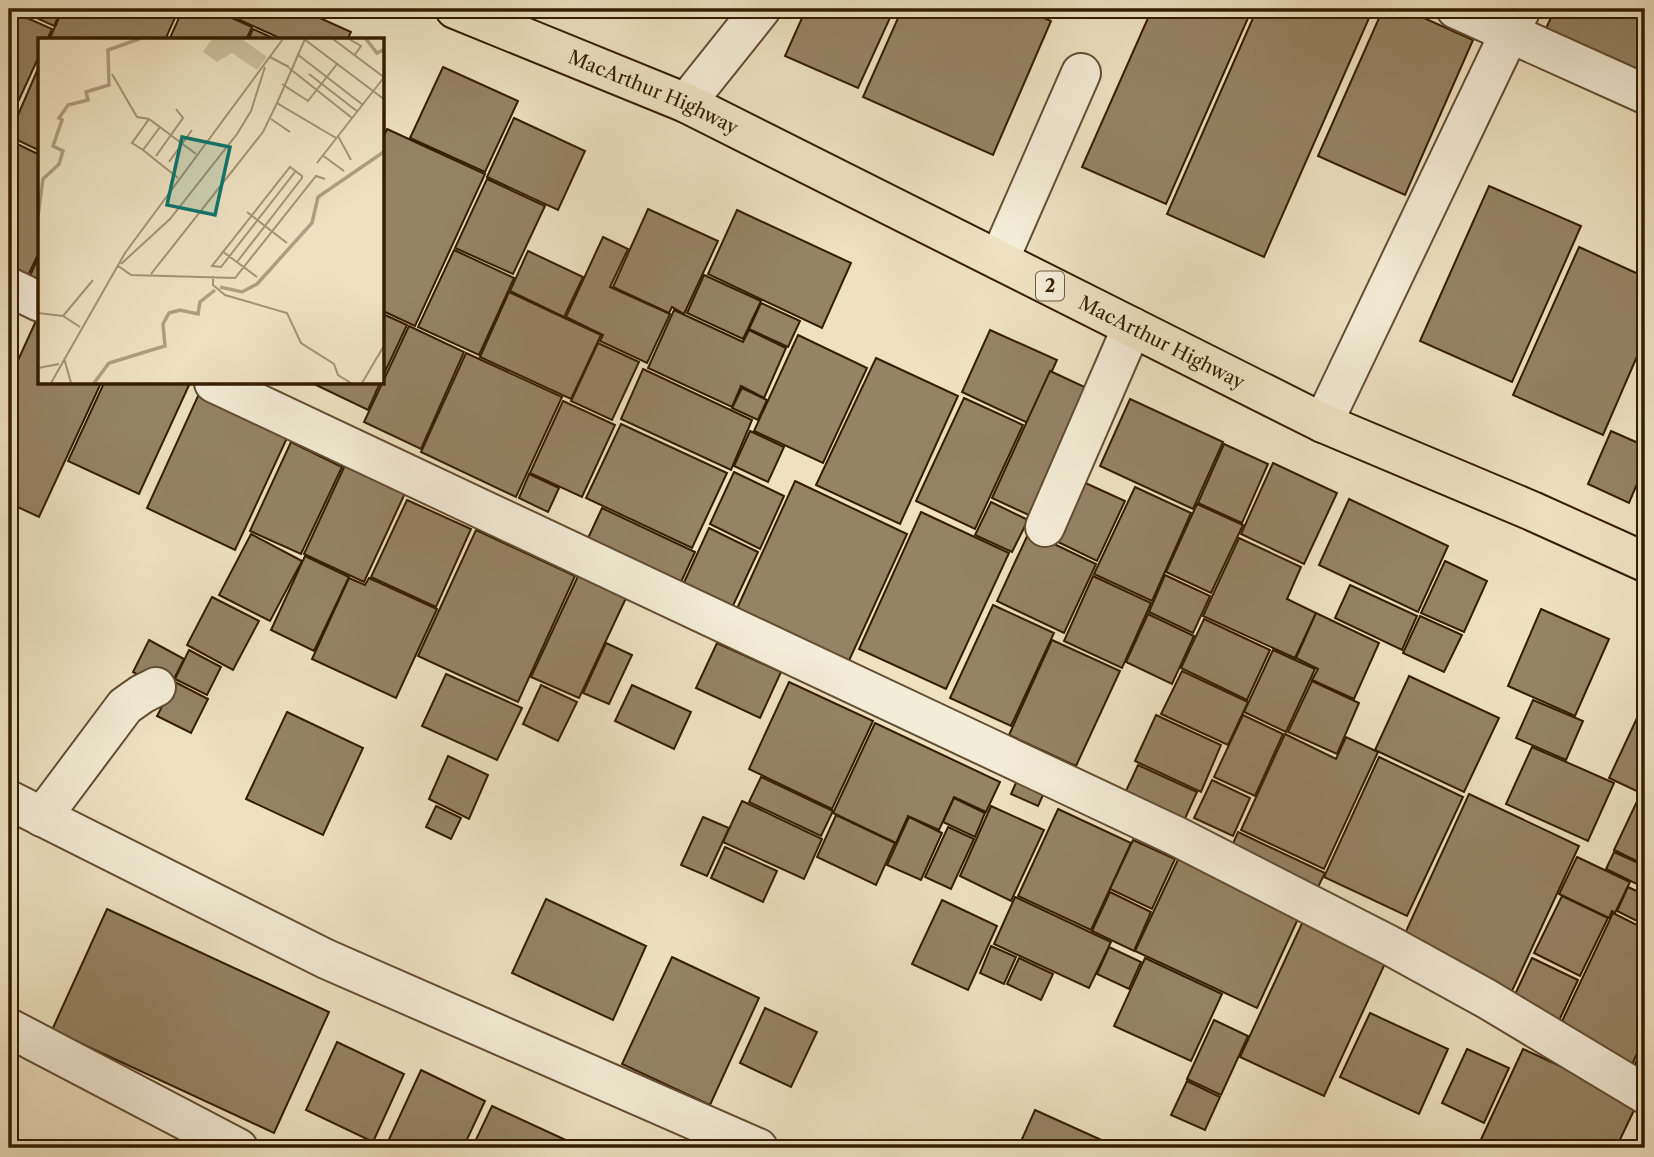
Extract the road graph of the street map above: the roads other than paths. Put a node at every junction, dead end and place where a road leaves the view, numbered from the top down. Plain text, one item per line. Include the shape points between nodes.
1 (455, 9) edge
2 (761, 9) edge
3 (1456, 9) edge
4 (1515, 20) edge
5 (1081, 73) dead end
6 (1645, 94) edge
7 (686, 103) junction
8 (999, 260) junction
9 (9, 287) edge
10 (38, 301) edge
11 (1132, 327) junction
12 (218, 385) edge
13 (1323, 423) junction
14 (1045, 527) dead end
15 (1645, 562) edge
16 (156, 687) dead end
17 (25, 809) edge
18 (9, 1028) edge
19 (1645, 1094) edge
20 (238, 1148) edge
21 (758, 1148) edge

1 - 7 highway, MacArthur Highway / 2
2 - 7 street
3 - 4 street
4 - 6 street
4 - 13 street
5 - 8 street
7 - 8 highway, MacArthur Highway / 2
8 - 11 highway, MacArthur Highway / 2
9 - 10 street
11 - 13 highway, MacArthur Highway / 2
11 - 14 street
12 - 19 street via 1176,836 1487,999
13 - 15 highway, MacArthur Highway / 2
16 - 17 street via 125,706
17 - 21 street via 326,959
18 - 20 street

